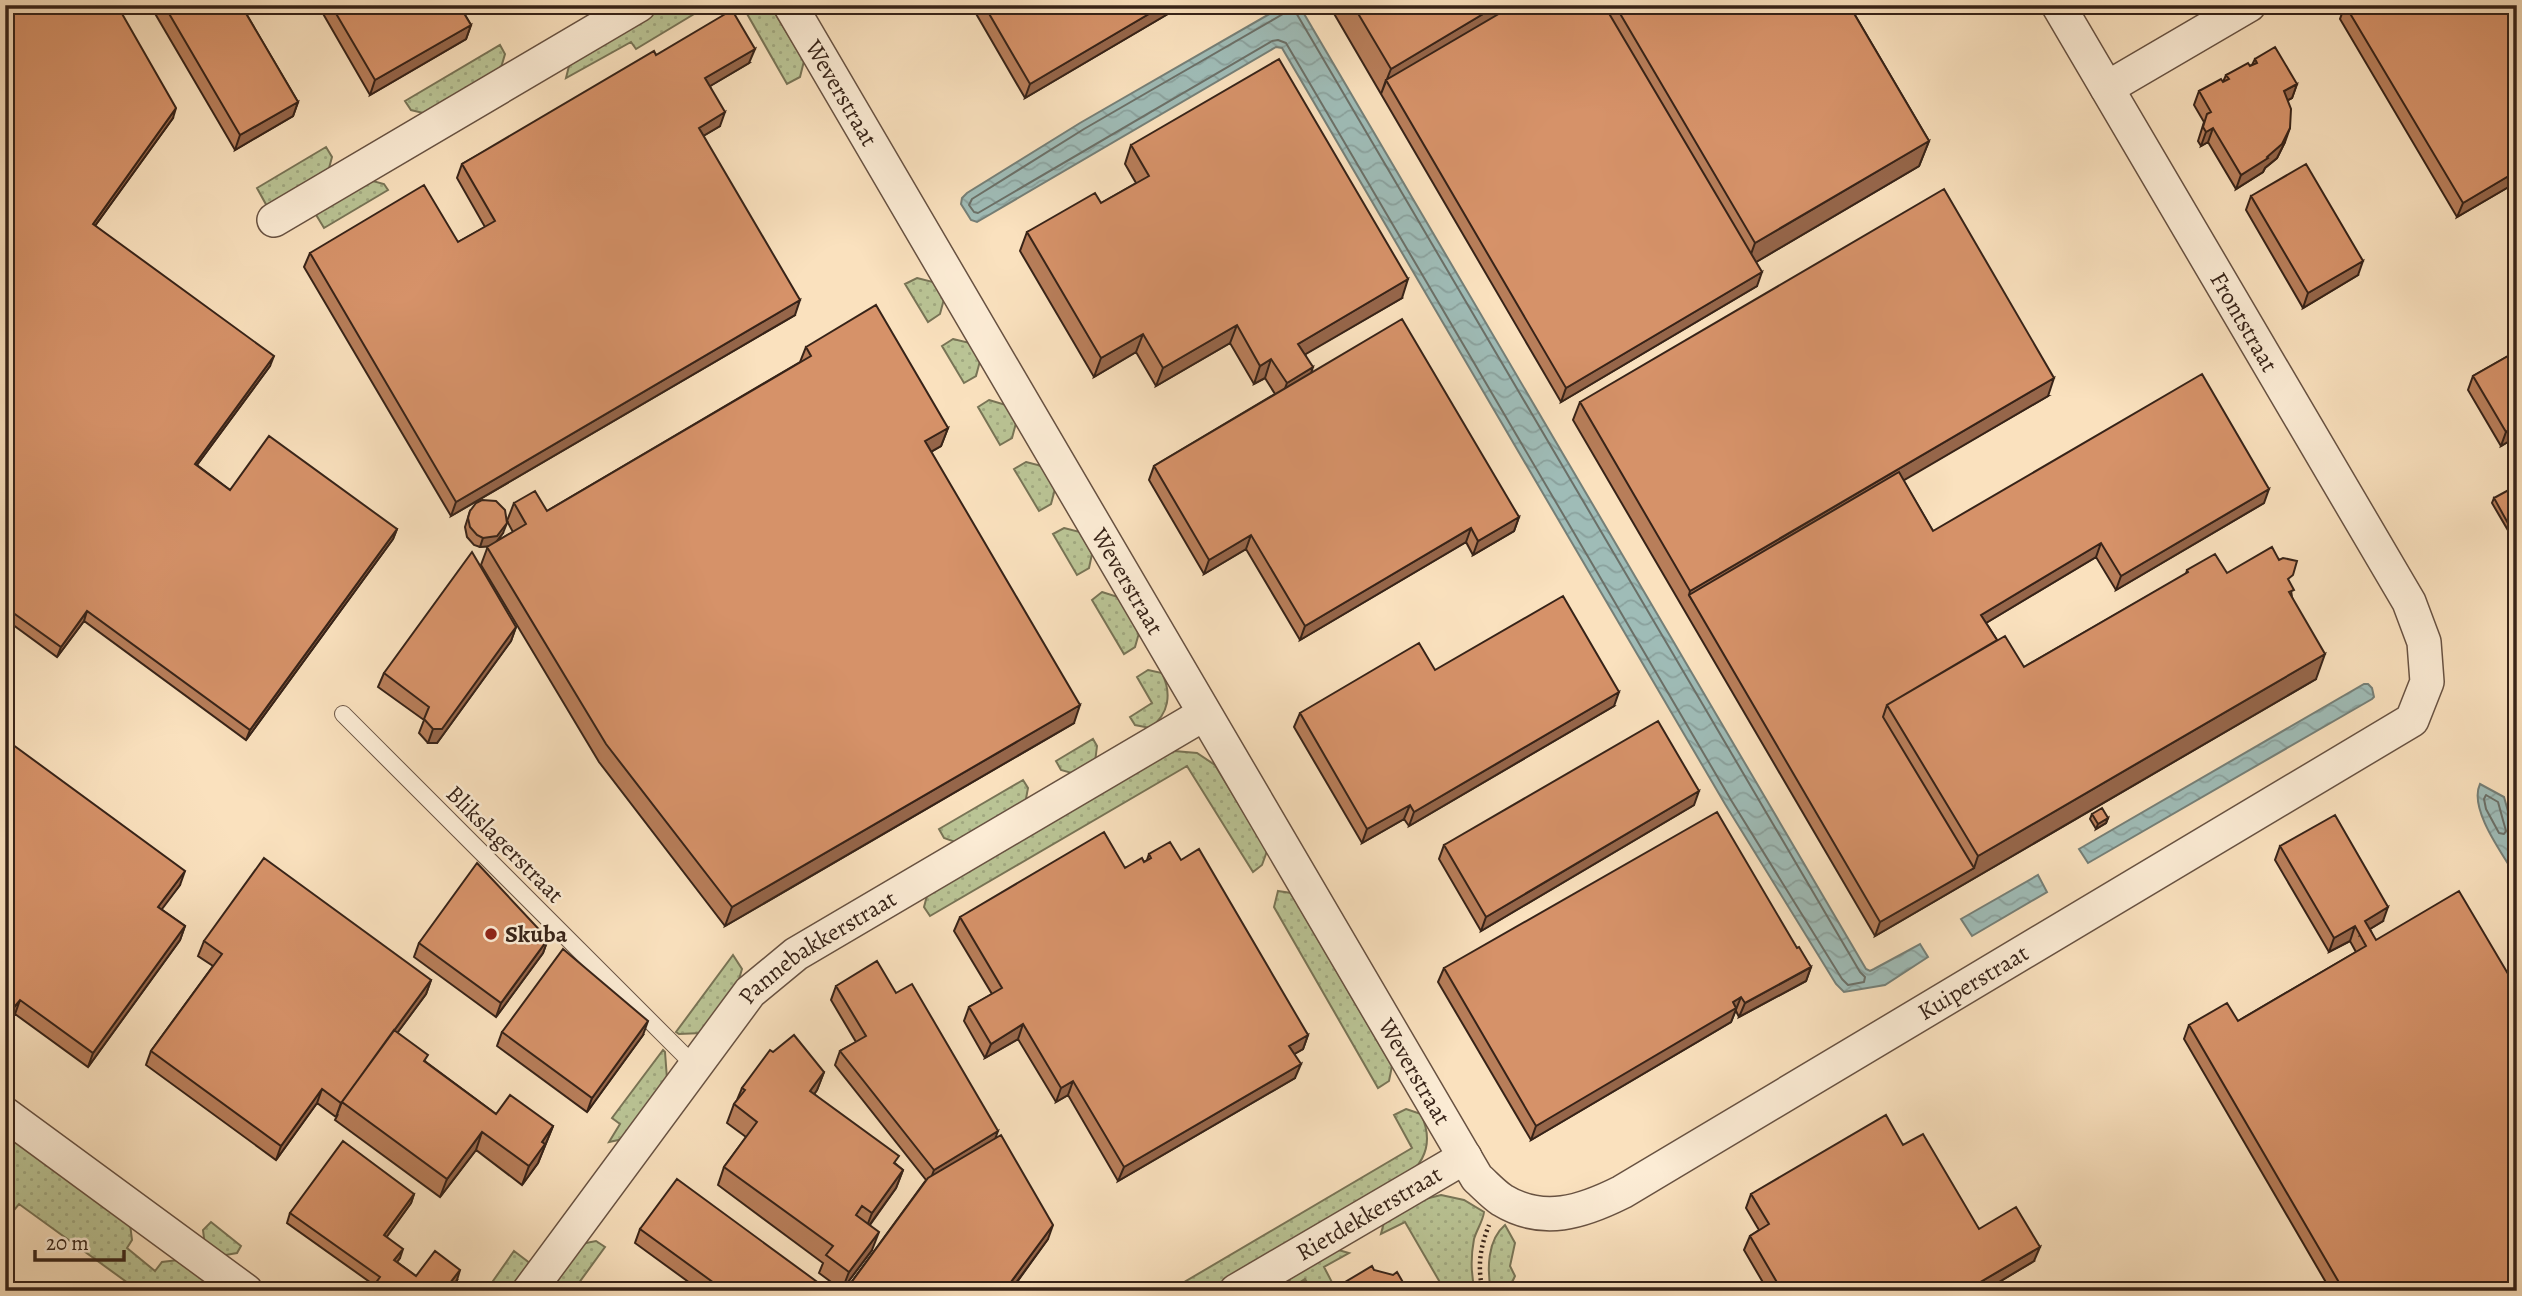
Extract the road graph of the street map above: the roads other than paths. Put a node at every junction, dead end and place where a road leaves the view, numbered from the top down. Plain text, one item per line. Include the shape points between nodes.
1 (639, 5) edge
2 (790, 5) edge
3 (2058, 5) edge
4 (2249, 5) edge
5 (2107, 88) junction
6 (274, 220) dead end
7 (2424, 642) joint
8 (343, 714) dead end
9 (1204, 714) junction
10 (695, 1066) junction
11 (5, 1114) edge
12 (1465, 1157) junction
13 (246, 1291) edge
14 (529, 1291) edge
15 (1236, 1291) edge

1 - 6 street
2 - 9 street, Weverstraat
3 - 5 street, Frontstraat
4 - 5 street
5 - 7 street, Frontstraat via 2409,602
7 - 12 street, Kuiperstraat via 2427,682 2412,720 1622,1192 1590,1208 1563,1214 1528,1212 1501,1199 1477,1178
8 - 10 lane, Blikslagerstraat
9 - 10 street, Pannebakkerstraat via 796,954 750,992
9 - 12 street, Weverstraat
10 - 14 street, Pannebakkerstraat
11 - 13 street
12 - 15 street, Rietdekkerstraat

